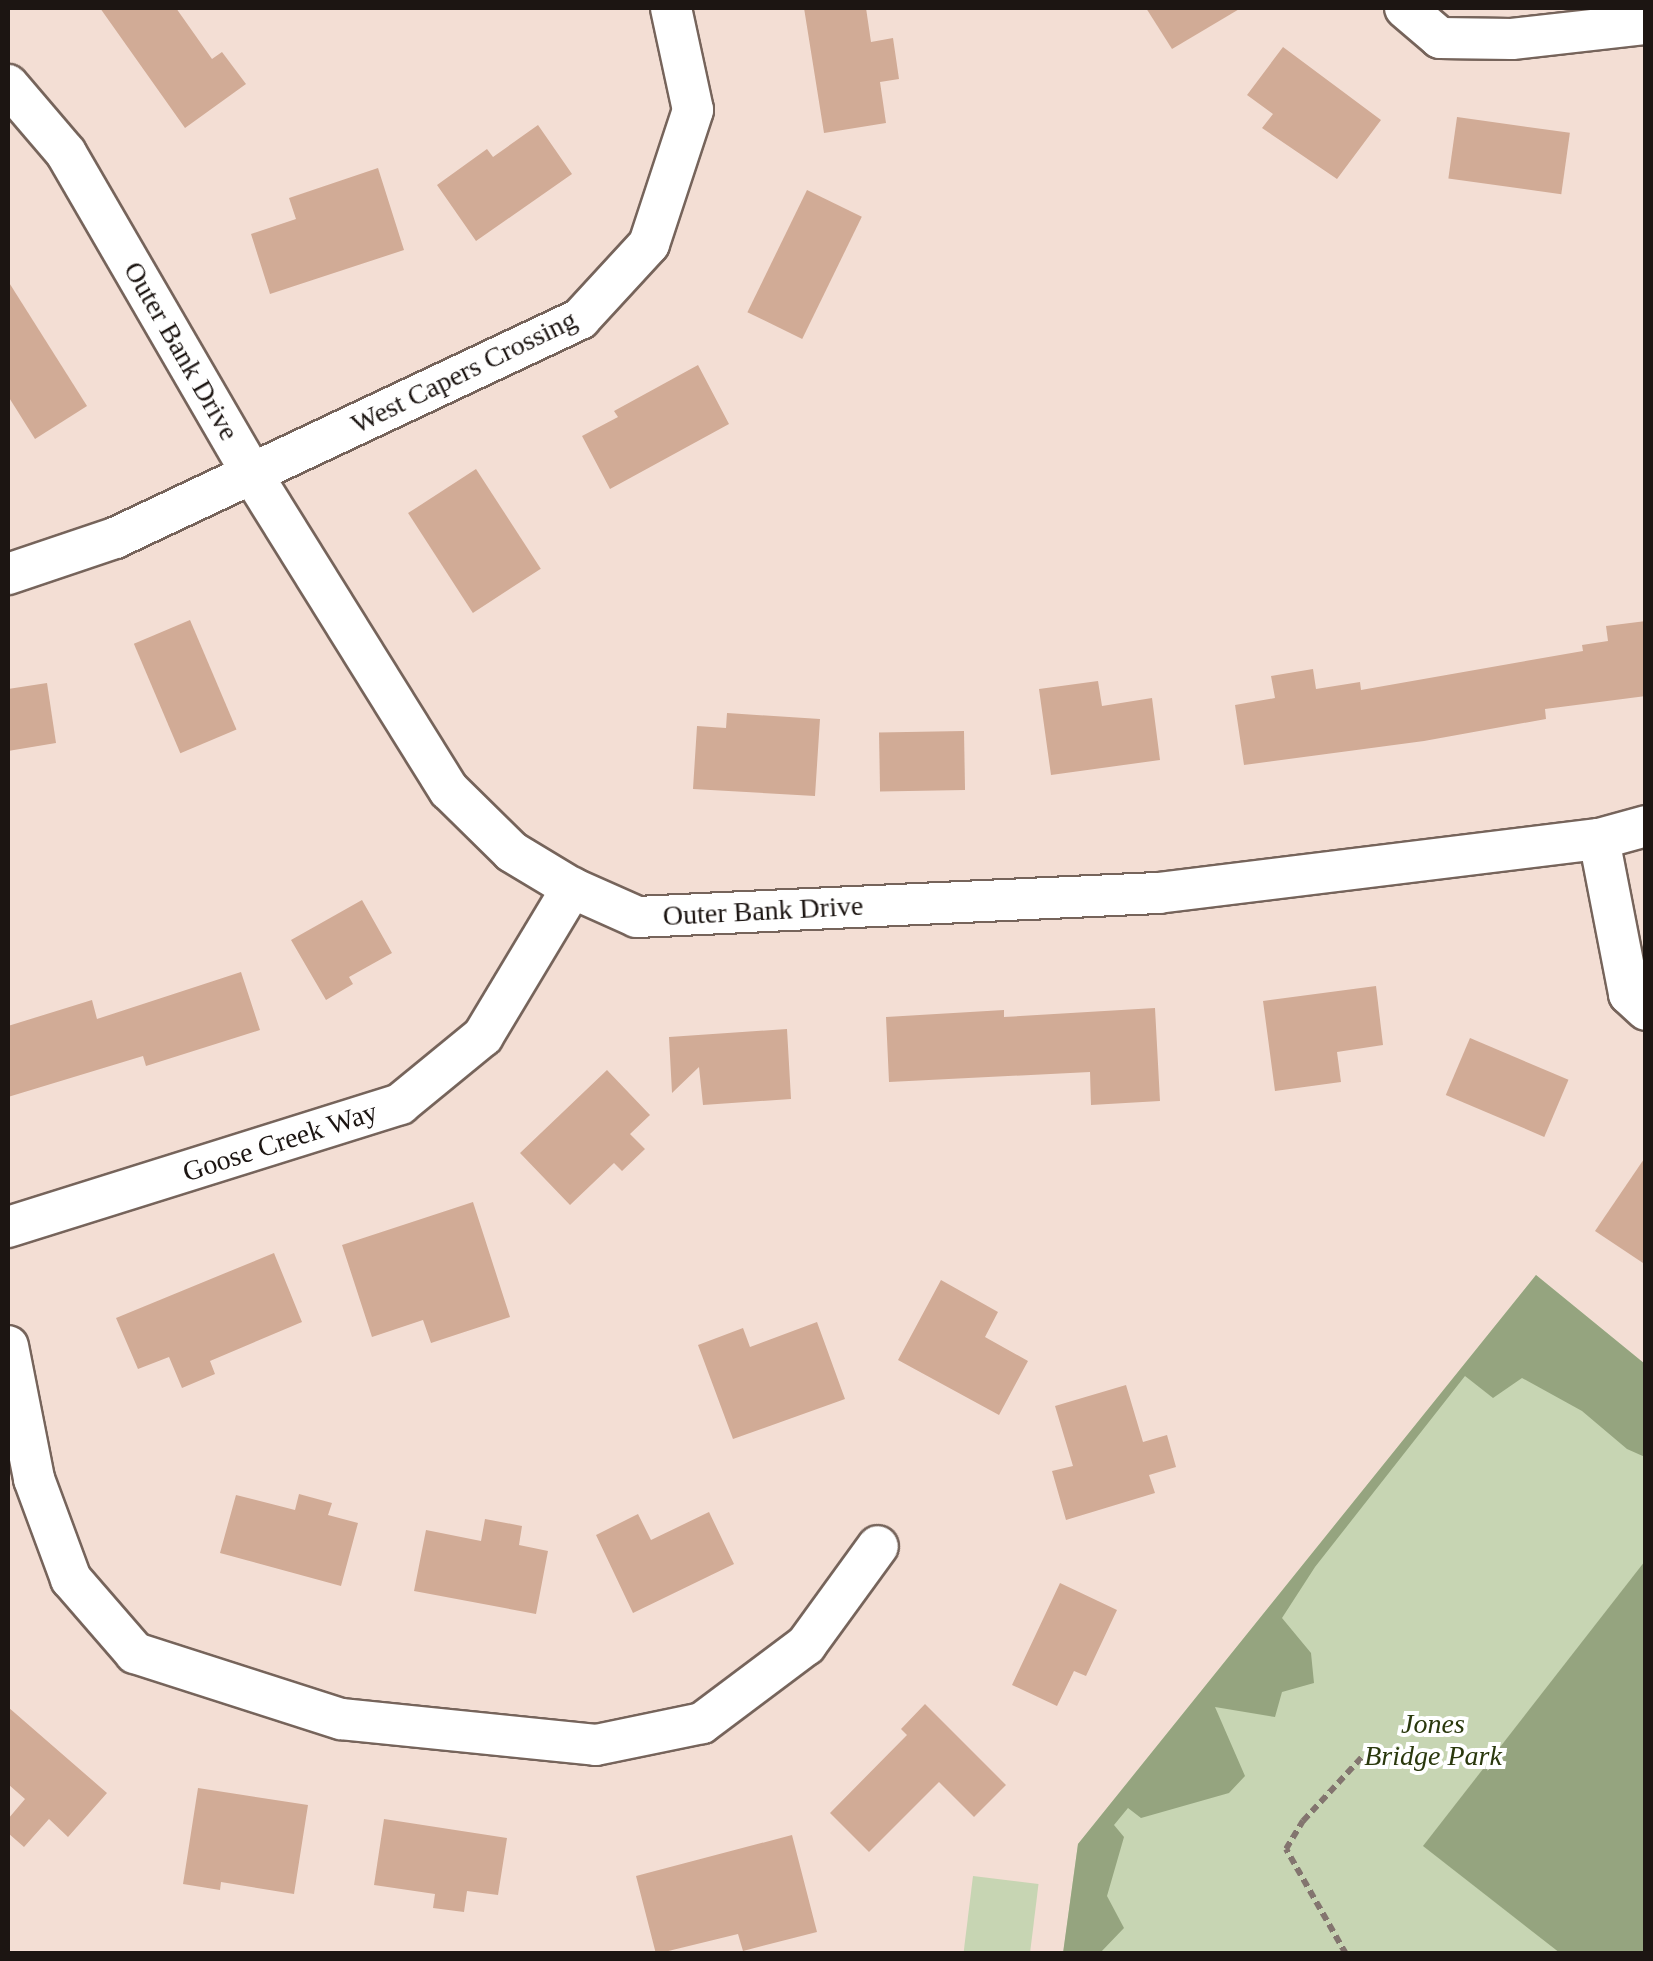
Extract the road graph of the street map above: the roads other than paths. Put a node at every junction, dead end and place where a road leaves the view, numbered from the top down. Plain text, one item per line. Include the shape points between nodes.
1 (671, 8) edge
2 (1405, 8) edge
3 (1646, 24) edge
4 (8, 85) edge
5 (252, 474) junction
6 (8, 574) edge
7 (1646, 826) edge
8 (1599, 839) junction
9 (572, 888) junction
10 (1646, 1010) edge
11 (8, 1227) edge
12 (8, 1346) edge
13 (878, 1546) dead end

1 - 5 street, West Capers Crossing via 693,110 649,244 580,319
2 - 3 street via 1440,38 1512,39
4 - 5 street, Outer Bank Drive via 66,153
5 - 6 street, West Capers Crossing via 115,538
5 - 9 street, Outer Bank Drive via 449,790 512,852
7 - 8 street, Outer Bank Drive
8 - 9 street, Outer Bank Drive via 1158,894 637,917
8 - 10 street via 1630,994
9 - 11 street, Goose Creek Way via 483,1036 400,1104
12 - 13 street via 34,1479 72,1579 135,1653 340,1719 596,1745 702,1722 806,1645

